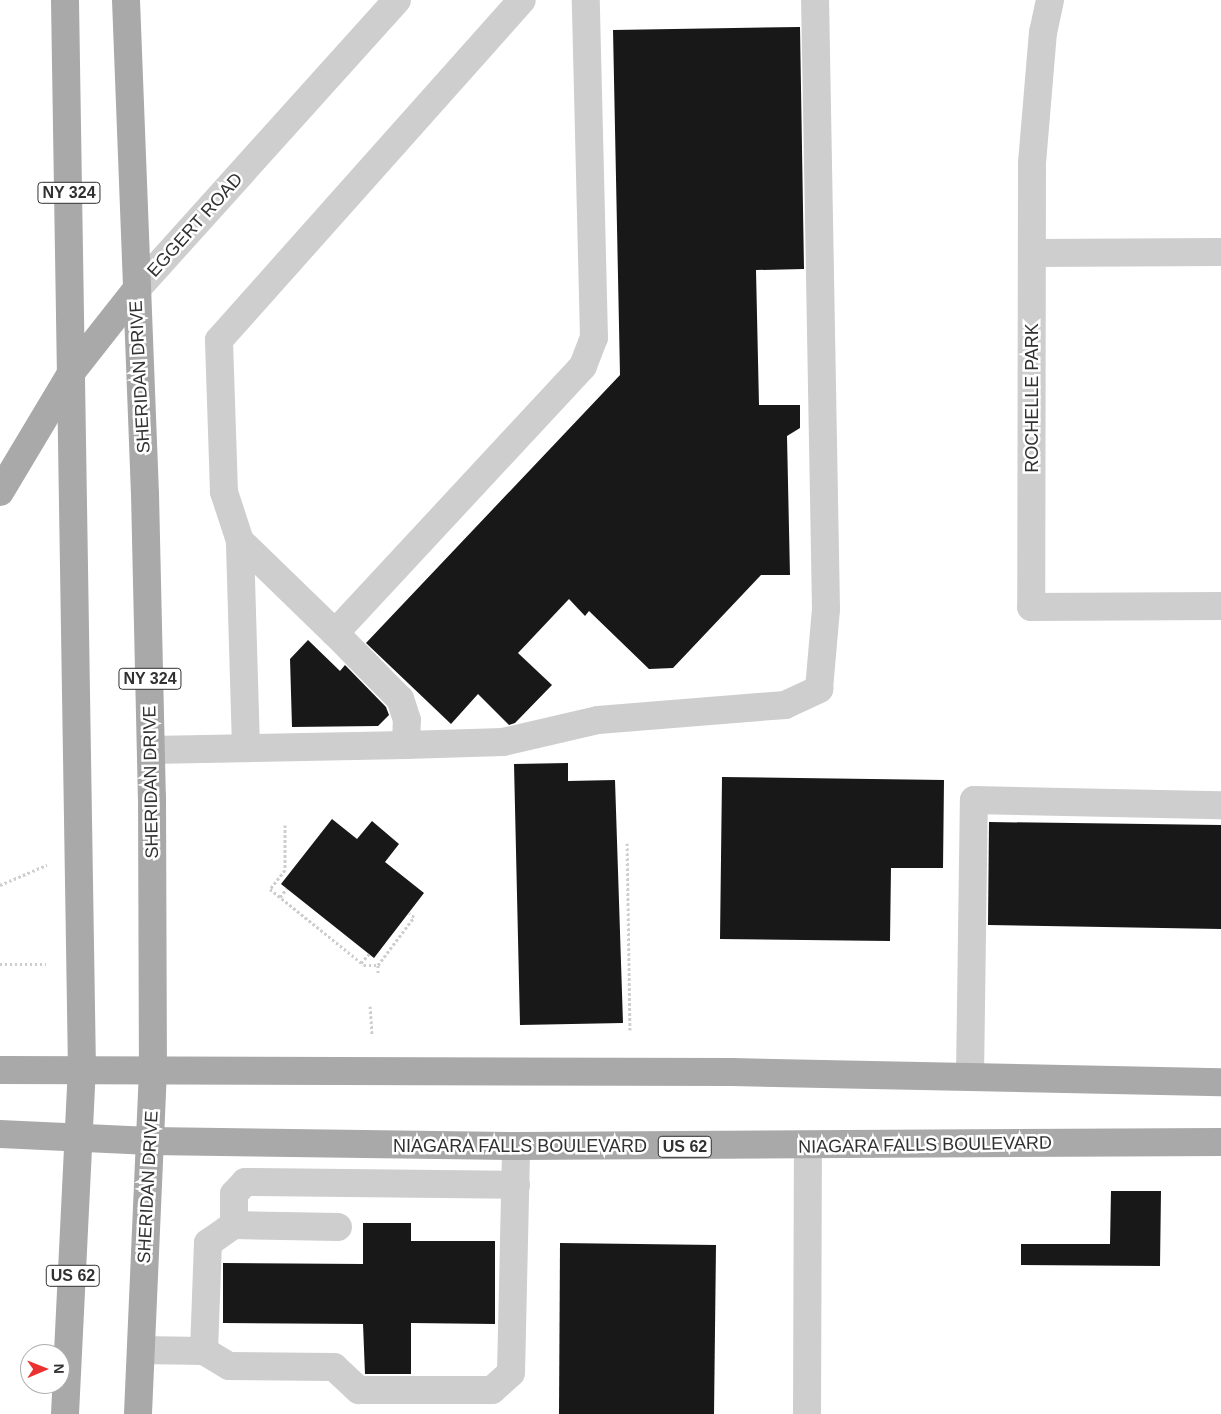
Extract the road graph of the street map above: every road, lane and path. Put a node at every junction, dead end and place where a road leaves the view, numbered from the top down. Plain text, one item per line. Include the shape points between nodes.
1 (65, 0) edge
2 (126, 0) edge
3 (397, 0) edge
4 (522, 0) edge
5 (586, 0) edge
6 (815, 0) edge
7 (1050, 0) edge
8 (1221, 252) edge
9 (1032, 253) junction
10 (136, 290) junction
11 (73, 370) junction
12 (0, 492) edge
13 (240, 541) junction
14 (1221, 606) edge
15 (336, 633) junction
16 (406, 744) junction
17 (246, 747) junction
18 (151, 750) junction
19 (1221, 804) edge
20 (285, 825) dead end
21 (627, 843) dead end
22 (47, 865) dead end
23 (0, 885) edge
24 (287, 888) dead end
25 (280, 897) junction
26 (409, 913) dead end
27 (369, 954) dead end
28 (362, 963) junction
29 (0, 964) edge
30 (46, 964) dead end
31 (378, 965) junction
32 (378, 974) dead end
33 (370, 1006) dead end
34 (630, 1030) dead end
35 (372, 1036) dead end
36 (0, 1070) edge
37 (82, 1070) junction
38 (153, 1070) junction
39 (970, 1077) junction
40 (1221, 1082) edge
41 (0, 1134) edge
42 (81, 1138) junction
43 (150, 1141) junction
44 (1221, 1142) edge
45 (516, 1146) junction
46 (808, 1147) junction
47 (516, 1185) junction
48 (234, 1225) junction
49 (338, 1226) dead end
50 (141, 1350) junction
51 (204, 1351) junction
52 (65, 1414) edge
53 (138, 1414) edge
54 (807, 1414) edge

1 - 11 main road, NY 324
2 - 10 main road, SHERIDAN DRIVE / NY 324
3 - 10 street, EGGERT ROAD
4 - 13 street via 219,340 224,492
5 - 15 street via 594,338 582,366
6 - 16 street via 826,609 819,689 785,705 598,720 503,742
7 - 9 street, ROCHELLE PARK via 1043,32 1034,118
8 - 9 street
9 - 14 street, ROCHELLE PARK via 1031,607
10 - 11 main road, EGGERT ROAD
10 - 18 main road, SHERIDAN DRIVE / NY 324
11 - 12 main road, EGGERT ROAD
11 - 37 main road, NY 324
13 - 15 street
13 - 17 street
15 - 16 street via 400,698 405,709
16 - 17 street
17 - 18 street
18 - 38 main road, SHERIDAN DRIVE / NY 324
19 - 39 street via 974,800
20 - 25 path via 285,870 270,889
21 - 34 path
22 - 23 path
24 - 25 path
25 - 28 path
26 - 31 path via 414,917
27 - 28 path
28 - 31 path
29 - 30 path
31 - 32 path
33 - 35 path
36 - 37 main road
37 - 38 main road
37 - 42 main road, US 62
38 - 39 main road
38 - 43 main road, SHERIDAN DRIVE / NY 324
39 - 40 main road
41 - 42 main road, NIAGARA FALLS BOULEVARD
42 - 43 main road, NIAGARA FALLS BOULEVARD
42 - 52 main road, US 62
43 - 45 main road, NIAGARA FALLS BOULEVARD / US 62
43 - 50 main road, SHERIDAN DRIVE
44 - 46 main road, NIAGARA FALLS BOULEVARD / US 62
45 - 46 main road, NIAGARA FALLS BOULEVARD / US 62
45 - 47 street
46 - 54 street
47 - 48 street via 245,1182 234,1194
47 - 51 street via 511,1373 492,1390 359,1390 334,1367 229,1366
48 - 49 street
48 - 51 street via 208,1243
50 - 51 street
50 - 53 main road, SHERIDAN DRIVE

